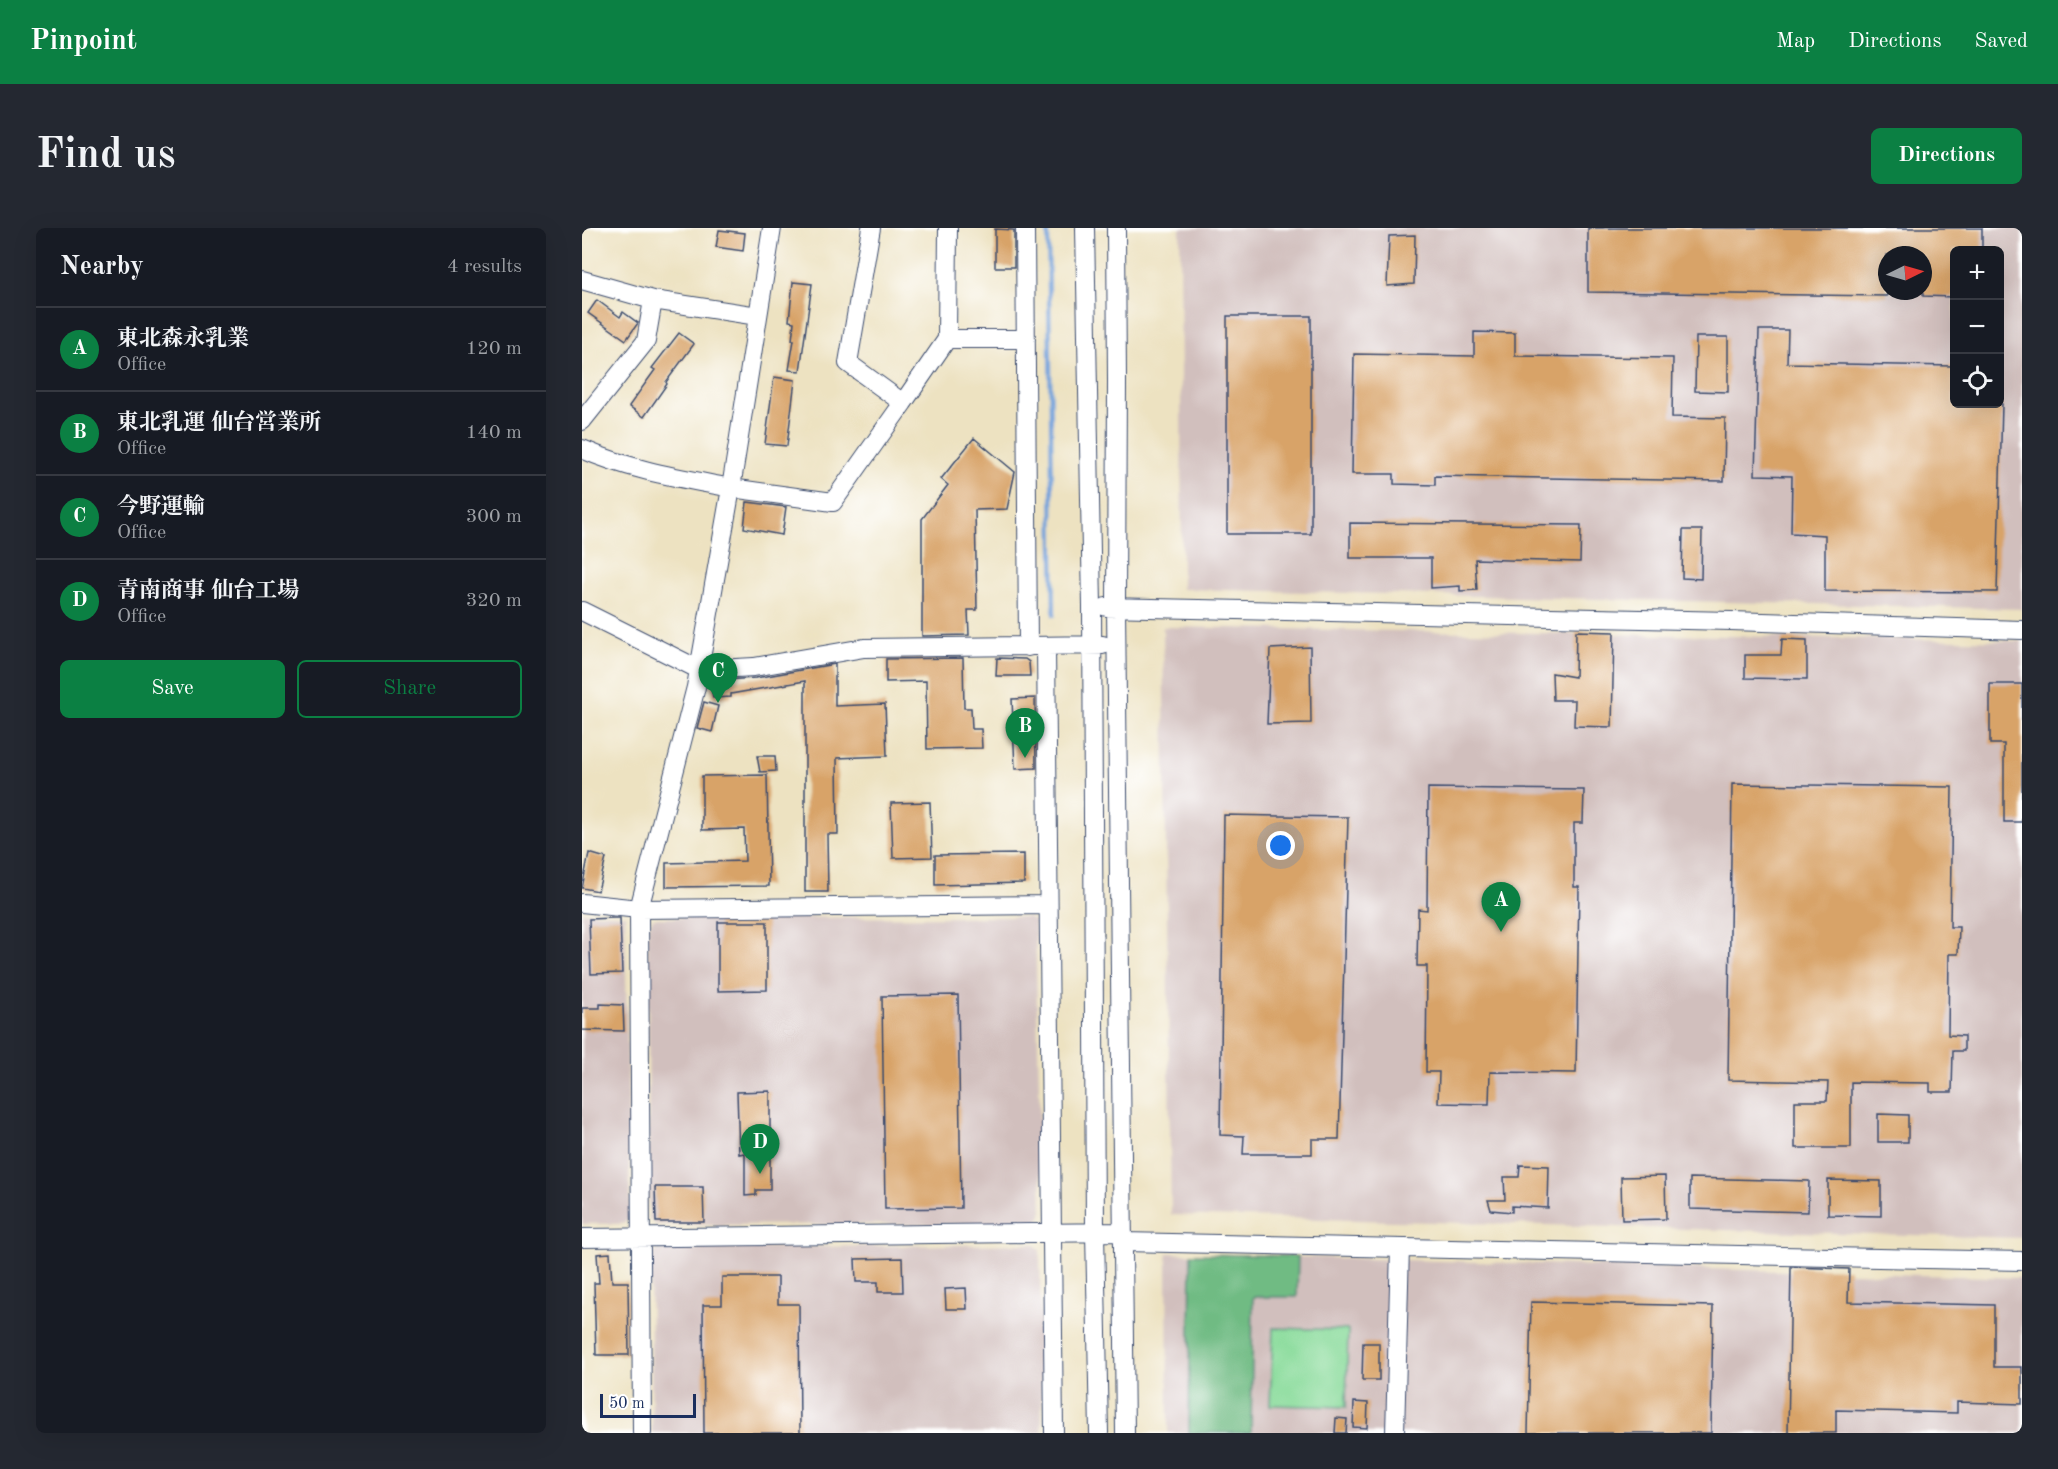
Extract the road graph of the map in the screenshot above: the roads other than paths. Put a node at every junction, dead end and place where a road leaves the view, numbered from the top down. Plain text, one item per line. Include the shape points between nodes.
1 (772, 228) edge
2 (871, 228) edge
3 (948, 228) edge
4 (1024, 228) edge
5 (1085, 228) edge
6 (1116, 228) edge
7 (582, 280) edge
8 (652, 300) junction
9 (758, 316) junction
10 (947, 339) junction
11 (1026, 339) junction
12 (903, 403) junction
13 (582, 421) edge
14 (582, 449) edge
15 (731, 488) junction
16 (1092, 607) junction
17 (1116, 607) junction
18 (582, 612) edge
19 (2022, 630) edge
20 (1092, 645) junction
21 (1116, 645) junction
22 (1037, 646) junction
23 (700, 670) junction
24 (582, 903) edge
25 (1048, 905) junction
26 (639, 909) junction
27 (1095, 1232) junction
28 (1052, 1233) junction
29 (1123, 1237) junction
30 (582, 1238) edge
31 (640, 1238) junction
32 (1400, 1248) junction
33 (2022, 1261) edge
34 (642, 1433) edge
35 (1054, 1433) edge
36 (1099, 1433) edge
37 (1125, 1433) edge
38 (1395, 1433) edge

1 - 9 street
2 - 12 street via 848,363
3 - 10 street
4 - 11 street
5 - 16 street
6 - 17 street
7 - 8 street
8 - 9 street
8 - 13 street via 646,341
9 - 15 street
10 - 11 street
10 - 12 street
11 - 22 street
12 - 15 street via 833,502
14 - 15 street via 653,473
15 - 23 street
16 - 17 street
16 - 20 street
17 - 19 street
17 - 21 street
18 - 23 street
20 - 21 street
20 - 22 street
20 - 27 street
21 - 29 street
22 - 23 street via 864,648 754,667
22 - 25 street
23 - 26 street
24 - 26 street
25 - 26 street
25 - 28 street
26 - 31 street
27 - 28 street
27 - 29 street
27 - 36 street
28 - 31 street
28 - 35 street
29 - 32 street
29 - 37 street
30 - 31 street
31 - 34 street
32 - 33 street
32 - 38 street

